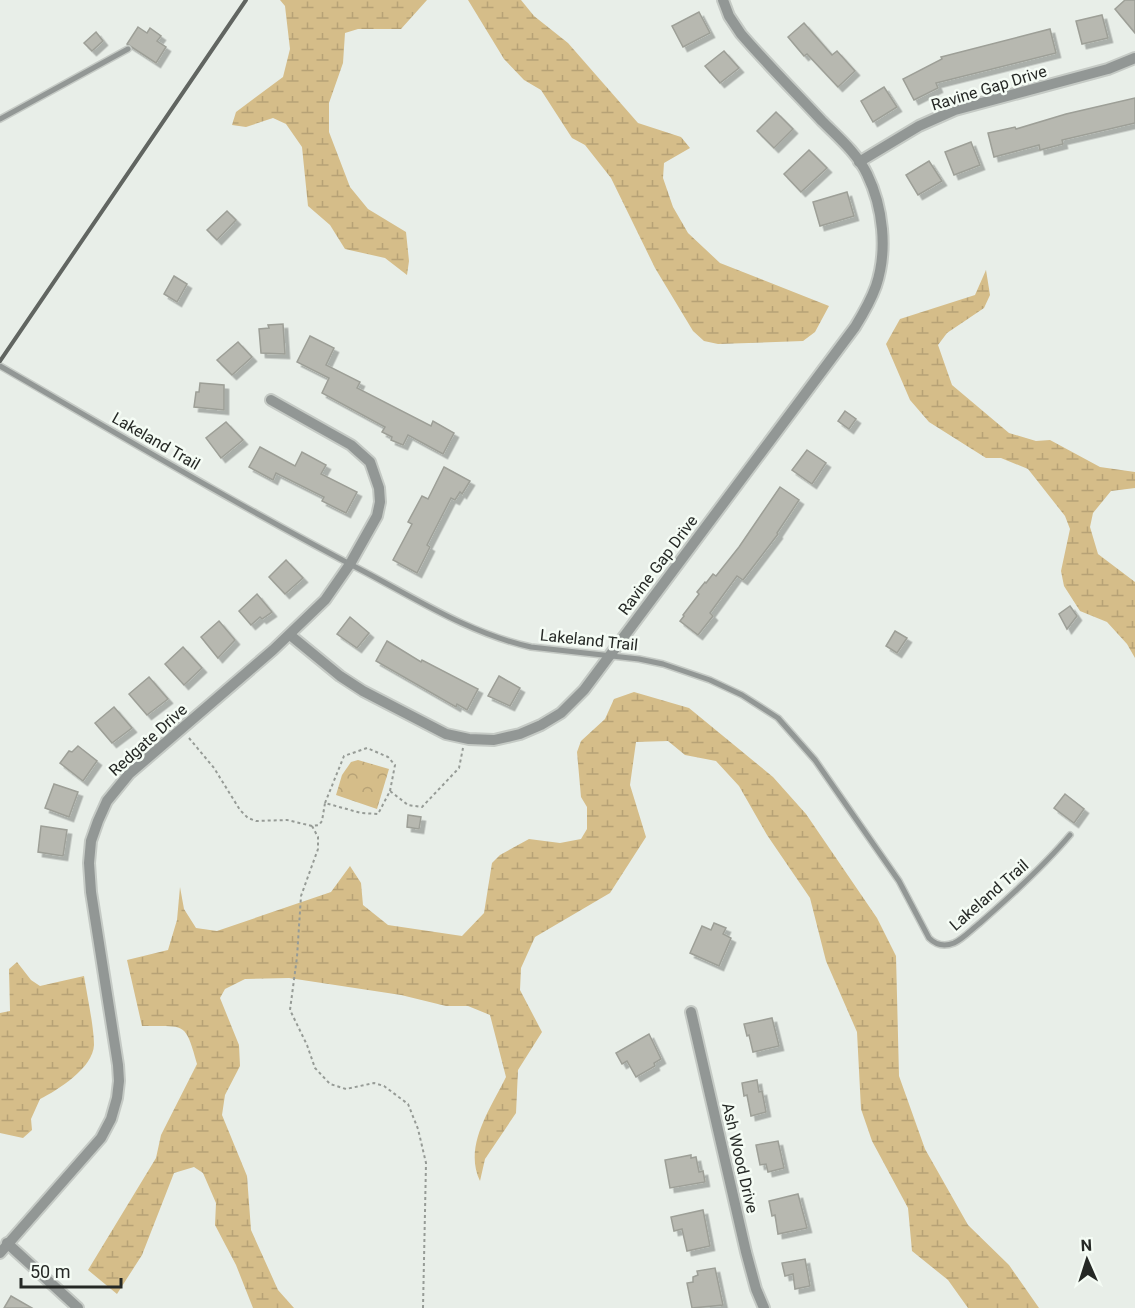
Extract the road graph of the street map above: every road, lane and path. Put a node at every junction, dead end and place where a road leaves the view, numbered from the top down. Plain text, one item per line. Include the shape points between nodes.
1 (723, 0) edge
2 (128, 49) dead end
3 (1135, 58) edge
4 (0, 119) edge
5 (859, 162) junction
6 (0, 366) edge
7 (271, 400) dead end
8 (350, 564) junction
9 (290, 634) junction
10 (609, 656) junction
11 (182, 729) junction
12 (464, 738) junction
13 (390, 791) junction
14 (325, 803) junction
15 (312, 826) junction
16 (1070, 835) dead end
17 (692, 1012) dead end
18 (7, 1243) junction
19 (0, 1252) edge
20 (78, 1308) edge
21 (423, 1308) edge
22 (764, 1308) edge

1 - 5 street, Ravine Gap Drive via 741,34
2 - 4 lane
3 - 5 street, Ravine Gap Drive via 1108,69 955,110
5 - 10 street, Ravine Gap Drive via 873,190 883,237 877,285 868,305 836,354
6 - 8 lane, Lakeland Trail
7 - 8 street, Redgate Drive via 351,445 370,462 380,502 368,535
8 - 9 street, Redgate Drive via 325,600
8 - 10 lane, Lakeland Trail via 484,633 531,647
9 - 11 street, Redgate Drive
9 - 12 street, Ravine Gap Drive via 326,666 363,691 430,727
10 - 12 street, Ravine Gap Drive via 584,690 542,725 494,740
10 - 16 lane, Lakeland Trail via 639,658 686,671 742,695 778,718 815,760 861,826 899,881 934,943 957,942 1013,894
11 - 15 path via 248,818
11 - 18 street, Redgate Drive via 118,786 107,801 91,841 91,892 118,1065 117,1098 111,1119 86,1156
12 - 13 path via 459,768 422,807 408,805
13 - 14 path via 378,814
13 - 14 path via 395,765 388,757 367,748 344,756
14 - 15 path via 322,820
15 - 21 path via 318,837 318,849 301,896 290,1010 315,1068 330,1084 346,1089 374,1083 408,1104 426,1163
17 - 22 street, Ash Wood Drive via 746,1252
18 - 19 street, Redgate Drive
18 - 20 street

